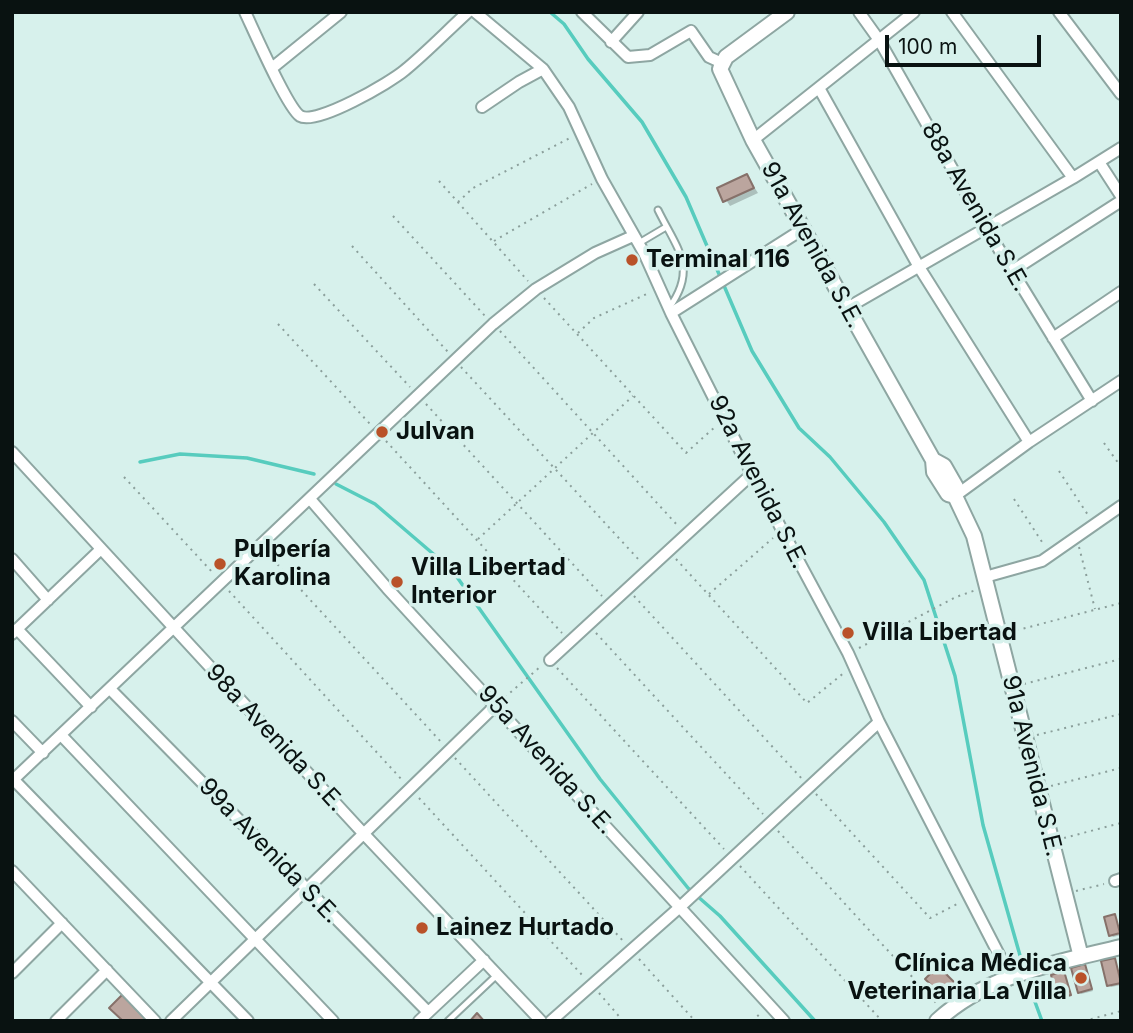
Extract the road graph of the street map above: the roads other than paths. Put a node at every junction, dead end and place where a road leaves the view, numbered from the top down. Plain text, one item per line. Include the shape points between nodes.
1 (245, 12) edge
2 (341, 12) edge
3 (468, 12) edge
4 (475, 12) edge
5 (582, 12) edge
6 (638, 12) edge
7 (787, 12) edge
8 (859, 12) edge
9 (914, 12) edge
10 (952, 12) edge
11 (1059, 12) edge
12 (879, 40) junction
13 (611, 42) junction
14 (722, 63) junction
15 (272, 68) junction
16 (543, 69) junction
17 (819, 88) junction
18 (1121, 94) edge
19 (482, 107) dead end
20 (752, 141) junction
21 (1121, 148) edge
22 (1099, 162) junction
23 (1073, 178) junction
24 (1121, 198) edge
25 (658, 210) dead end
26 (666, 227) junction
27 (986, 228) junction
28 (803, 229) junction
29 (636, 240) junction
30 (919, 267) junction
31 (1012, 271) junction
32 (1121, 292) edge
33 (847, 308) junction
34 (670, 311) junction
35 (1053, 338) junction
36 (1121, 381) edge
37 (1092, 401) junction
38 (1029, 442) junction
39 (12, 452) edge
40 (752, 474) junction
41 (955, 496) junction
42 (310, 499) junction
43 (1121, 506) edge
44 (101, 549) junction
45 (12, 559) edge
46 (986, 582) junction
47 (48, 600) junction
48 (173, 629) junction
49 (15, 632) edge
50 (550, 660) road end
51 (110, 689) junction
52 (496, 705) junction
53 (91, 707) junction
54 (12, 721) edge
55 (879, 722) junction
56 (61, 735) junction
57 (43, 753) junction
58 (13, 781) edge
59 (363, 834) junction
60 (14, 876) edge
61 (306, 889) junction
62 (680, 907) junction
63 (62, 923) junction
64 (255, 938) junction
65 (1121, 947) edge
66 (1081, 957) junction
67 (484, 960) junction
68 (107, 970) junction
69 (12, 973) edge
70 (498, 974) junction
71 (1010, 976) junction
72 (209, 982) junction
73 (428, 1012) junction
74 (941, 1017) edge
75 (56, 1021) edge
76 (155, 1021) edge
77 (171, 1021) edge
78 (248, 1021) edge
79 (333, 1021) edge
80 (419, 1021) edge
81 (448, 1021) edge
82 (541, 1021) edge
83 (551, 1021) edge
84 (784, 1021) edge

1 - 15 street
2 - 15 street
3 - 15 street via 404,71 322,115 299,115
4 - 16 street, 92a Avenida S.E.
5 - 13 street
6 - 13 street
7 - 14 street
8 - 12 street, 88a Avenida S.E.
9 - 12 street
10 - 23 street
11 - 18 street
12 - 17 street
12 - 27 street, 88a Avenida S.E.
13 - 14 street via 628,57 650,55 691,31 709,57
14 - 20 street, 91a Avenida S.E. via 720,69
16 - 19 street
16 - 29 street, 92a Avenida S.E. via 569,107
17 - 20 street
17 - 30 street
20 - 28 street, 91a Avenida S.E.
21 - 22 street
22 - 23 street
22 - 24 street
23 - 27 street
24 - 31 street
25 - 26 lane
26 - 29 lane
26 - 34 lane via 685,276
27 - 30 street
27 - 31 street, 88a Avenida S.E.
28 - 33 street, 91a Avenida S.E.
28 - 34 street
29 - 34 street, 92a Avenida S.E.
29 - 42 street via 595,253 536,289 454,359
30 - 33 street
30 - 38 street
31 - 35 street, 88a Avenida S.E.
32 - 35 street
33 - 41 street, 91a Avenida S.E. via 933,460 944,466 956,487
34 - 40 street, 92a Avenida S.E.
35 - 37 street, 88a Avenida S.E.
36 - 37 street
37 - 38 street
38 - 41 street
39 - 44 street, 98a Avenida S.E.
40 - 50 street
40 - 55 street, 92a Avenida S.E. via 848,653
41 - 46 street, 91a Avenida S.E. via 974,536
42 - 48 street
42 - 52 street, 95a Avenida S.E.
43 - 46 street via 1050,555
44 - 47 street
44 - 48 street, 98a Avenida S.E.
45 - 47 street
46 - 66 street, 91a Avenida S.E.
47 - 49 street
48 - 51 street
48 - 59 street, 98a Avenida S.E.
49 - 53 street
51 - 53 street
51 - 61 street, 99a Avenida S.E.
52 - 59 street
52 - 62 street, 95a Avenida S.E.
53 - 56 street
54 - 57 street
55 - 62 street
55 - 71 street, 92a Avenida S.E.
56 - 57 street
56 - 64 street
57 - 58 street
58 - 72 street
59 - 61 street
59 - 67 street, 98a Avenida S.E.
60 - 63 street
61 - 64 street
61 - 73 street, 99a Avenida S.E.
62 - 83 street
62 - 84 street, 95a Avenida S.E.
63 - 68 street
63 - 69 street
64 - 72 street
64 - 79 street
65 - 66 street
66 - 71 street
67 - 70 street, 98a Avenida S.E.
67 - 73 street
68 - 75 street
68 - 76 street
70 - 81 lane
70 - 82 street, 98a Avenida S.E.
71 - 74 street via 965,998
72 - 77 street
72 - 78 street
73 - 80 street

